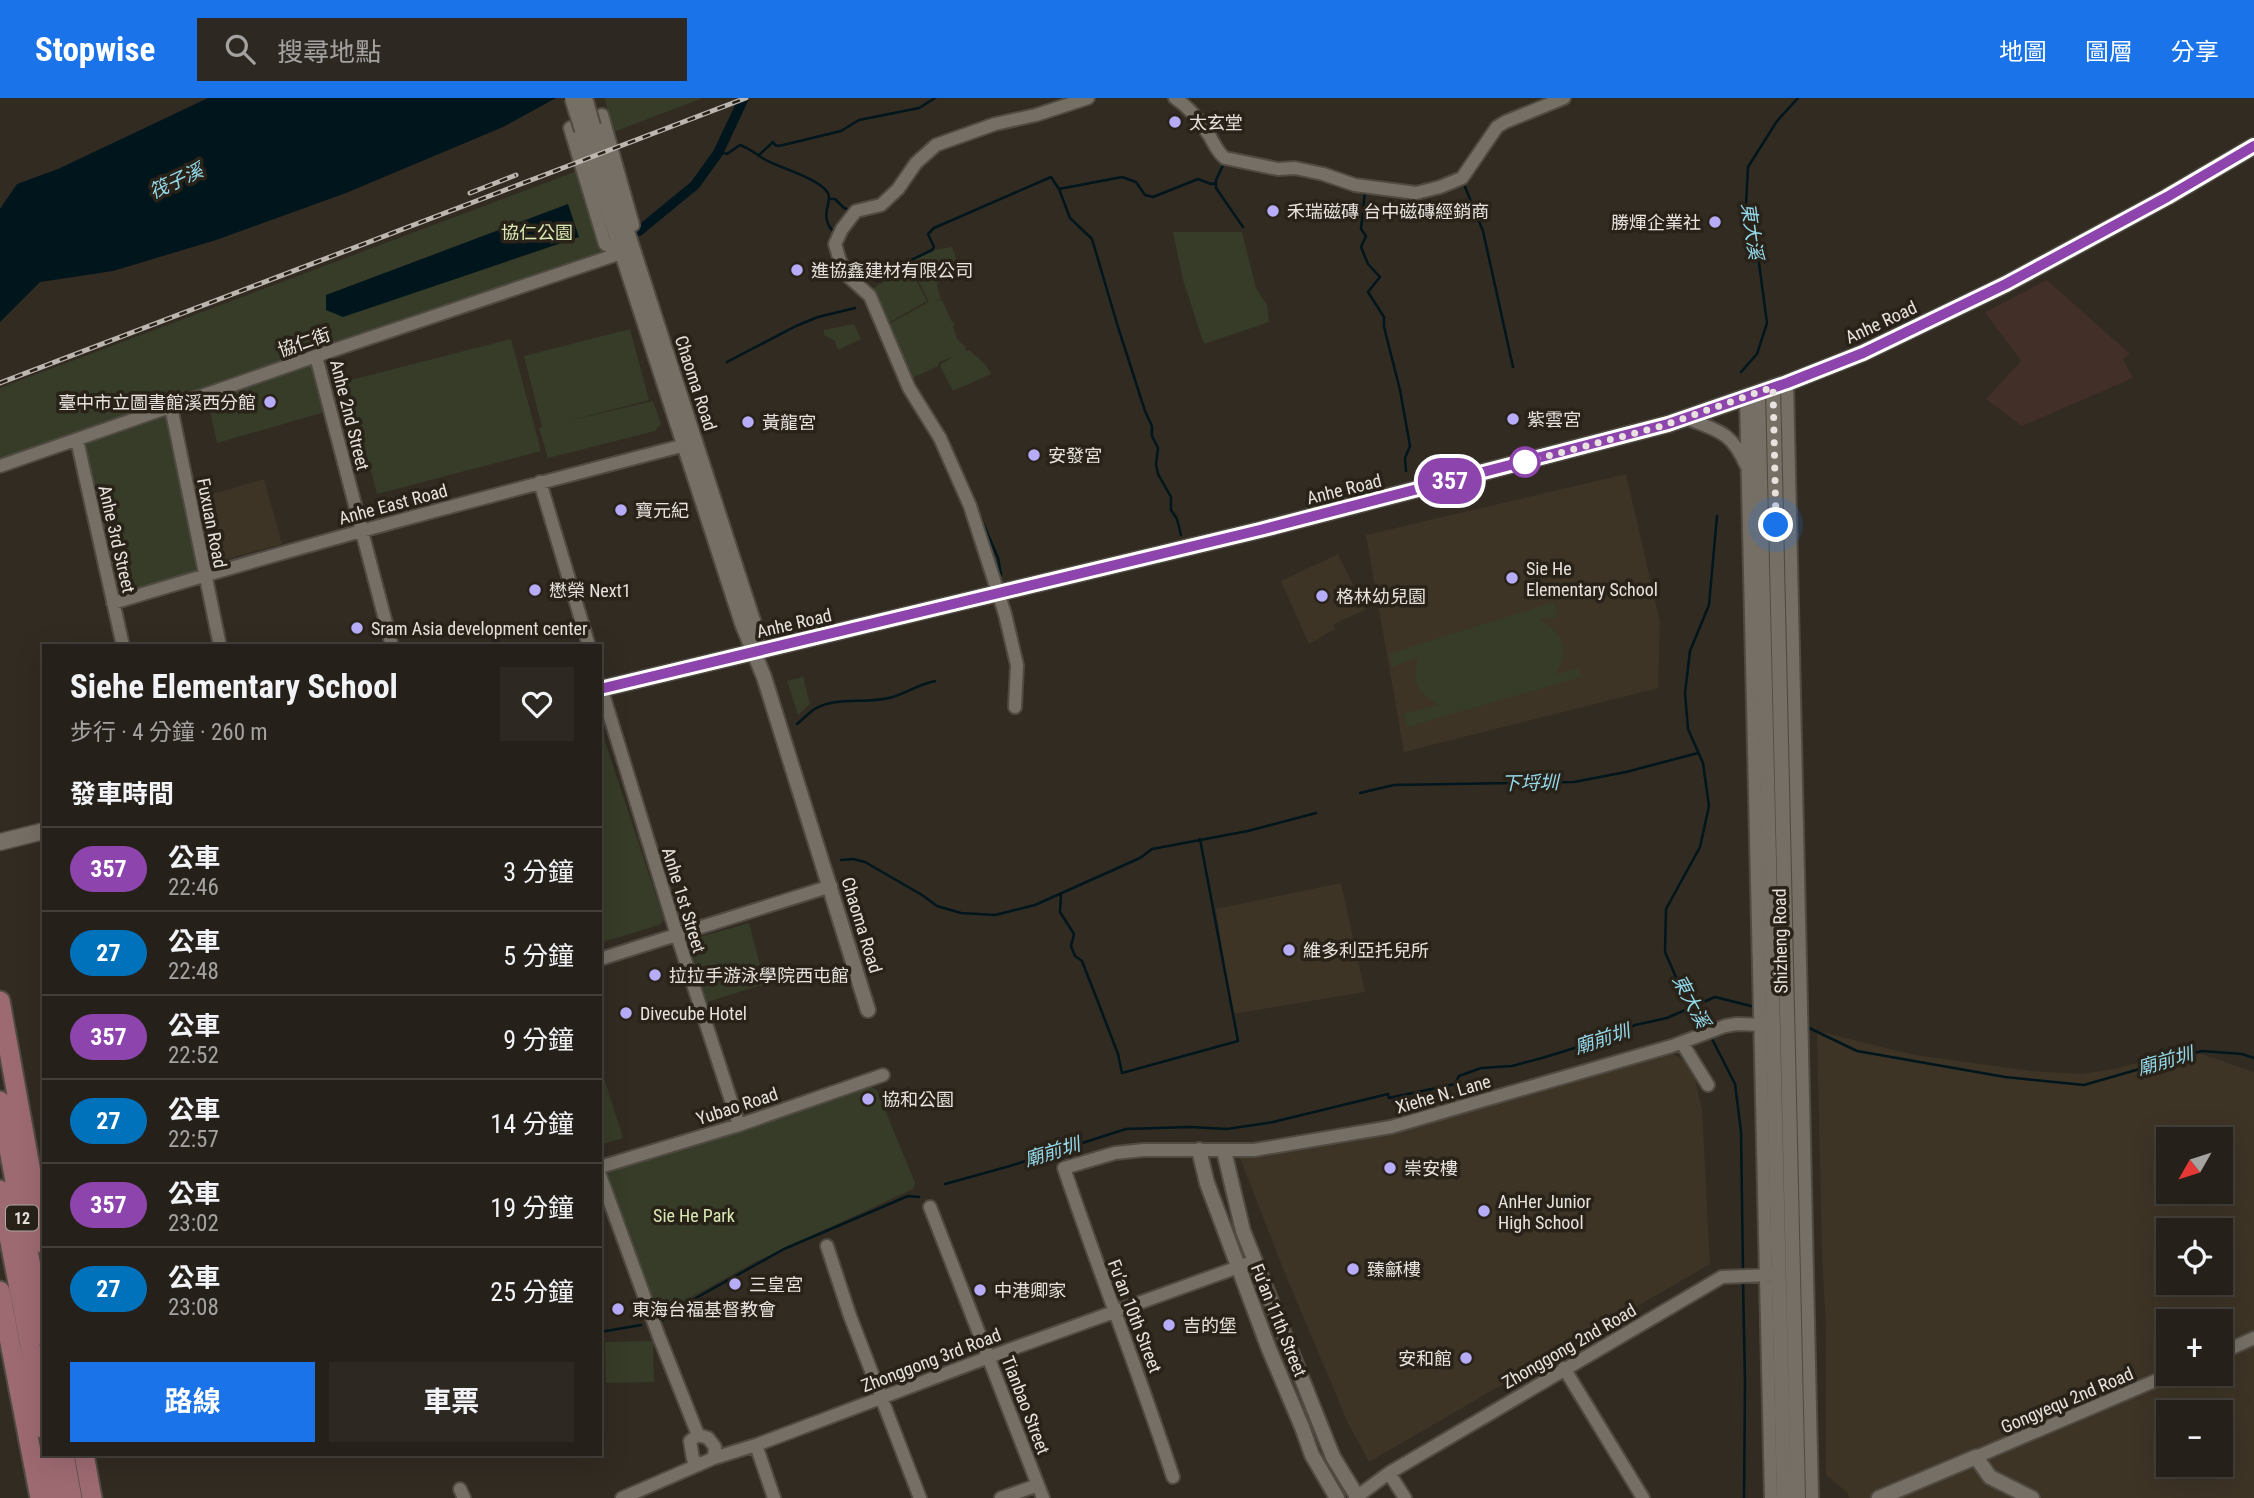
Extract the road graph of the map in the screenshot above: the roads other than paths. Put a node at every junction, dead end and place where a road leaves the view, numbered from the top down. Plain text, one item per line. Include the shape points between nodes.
1 (572, 98) edge
2 (584, 98) edge
3 (1088, 98) edge
4 (1175, 98) edge
5 (1564, 98) edge
6 (1060, 103) edge
7 (587, 128) junction
8 (2254, 146) edge
9 (626, 227) junction
10 (621, 253) junction
11 (316, 356) junction
12 (1766, 390) junction
13 (171, 407) junction
14 (1686, 418) junction
15 (77, 440) junction
16 (684, 445) junction
17 (0, 466) edge
18 (1749, 470) junction
19 (540, 482) junction
20 (361, 531) junction
21 (204, 575) junction
22 (998, 593) junction
23 (113, 603) junction
24 (123, 644) edge
25 (220, 644) edge
26 (391, 644) edge
27 (588, 644) edge
28 (755, 652) junction
29 (602, 687) edge
30 (602, 690) edge
31 (1015, 707) dead end
32 (42, 832) edge
33 (0, 842) edge
34 (831, 886) junction
35 (677, 935) junction
36 (602, 958) edge
37 (0, 1001) edge
38 (868, 1010) dead end
39 (1787, 1025) junction
40 (1687, 1042) junction
41 (883, 1075) dead end
42 (1708, 1085) dead end
43 (0, 1101) edge
44 (739, 1125) junction
45 (1199, 1150) junction
46 (1224, 1151) junction
47 (602, 1166) edge
48 (1064, 1168) joint
49 (602, 1180) edge
50 (0, 1190) edge
51 (930, 1207) dead end
52 (42, 1233) edge
53 (827, 1247) dead end
54 (1255, 1261) junction
55 (1237, 1267) junction
56 (1793, 1275) junction
57 (0, 1291) edge
58 (1114, 1311) junction
59 (2254, 1338) edge
60 (39, 1341) edge
61 (2233, 1348) edge
62 (5, 1352) edge
63 (989, 1357) junction
64 (1564, 1368) junction
65 (2156, 1380) edge
66 (42, 1394) edge
67 (881, 1398) junction
68 (698, 1435) junction
69 (755, 1445) junction
70 (48, 1456) edge
71 (64, 1456) edge
72 (84, 1456) edge
73 (1976, 1457) junction
74 (714, 1458) junction
75 (699, 1464) junction
76 (1390, 1473) junction
77 (1173, 1477) dead end
78 (1038, 1485) junction
79 (40, 1498) edge
80 (56, 1498) edge
81 (72, 1498) edge
82 (92, 1498) edge
83 (623, 1498) edge
84 (774, 1498) edge
85 (920, 1498) edge
86 (1001, 1498) edge
87 (1043, 1498) edge
88 (1337, 1498) edge
89 (1356, 1498) edge
90 (1405, 1498) edge
91 (1643, 1498) edge
92 (1771, 1498) edge
93 (1784, 1498) edge
94 (1798, 1498) edge
95 (1812, 1498) edge
96 (1879, 1498) edge
97 (2032, 1498) edge

1 - 7 street, bridge
2 - 7 street, bridge
3 - 6 street
4 - 5 street via 1199,120 1225,158 1304,170 1355,185 1416,192 1462,178 1497,127
6 - 22 street via 936,145 881,205 856,211 835,244 849,277 870,296 909,388 940,438 970,506
7 - 9 street, Chaoma Road
7 - 10 street, Chaoma Road
8 - 12 main road, Anhe Road via 2006,284 1863,353
9 - 10 street via 633,225 602,116 570,128 605,244
9 - 28 street, Chaoma Road via 756,630
10 - 11 street, 協仁街
10 - 16 street, Chaoma Road
11 - 13 street, 協仁街
11 - 20 street, Anhe 2nd Street
12 - 14 main road, Anhe Road
12 - 18 street, Shizheng Road
12 - 39 street, Shizheng Road
13 - 15 street, 協仁街
13 - 21 street, Fuxuan Road
14 - 18 street via 1729,438
14 - 22 main road, Anhe Road via 1551,456
15 - 17 street, 協仁街
15 - 23 street, Anhe 3rd Street
16 - 19 street, Anhe East Road
16 - 28 street, Chaoma Road
18 - 39 street, Shizheng Road
19 - 20 street, Anhe East Road
19 - 27 street
20 - 21 street, Anhe East Road
20 - 26 street, Anhe 2nd Street
21 - 23 street, Anhe East Road
21 - 25 street, Fuxuan Road
22 - 28 main road, Anhe Road
22 - 31 street via 1017,665
23 - 24 street, Anhe 3rd Street
28 - 29 main road, Anhe Road
28 - 34 street, Chaoma Road
30 - 35 street, Anhe 1st Street
32 - 33 main road
34 - 35 street
34 - 38 street, Chaoma Road
35 - 36 street
35 - 44 street, Anhe 1st Street
37 - 52 main road, 12
39 - 40 street, Xiehe N. Lane via 1720,1027
39 - 56 street, Shizheng Road
39 - 56 street, Shizheng Road
40 - 42 street
40 - 46 street, Xiehe N. Lane via 1391,1127
41 - 44 street, Yubao Road
43 - 60 main road, 12
44 - 47 street, Yubao Road
45 - 46 street, Xiehe N. Lane
45 - 48 street, Xiehe N. Lane via 1115,1153
45 - 55 street, Fu’an 11th Street
46 - 54 street
48 - 58 street, Fu’an 10th Street
49 - 68 street
50 - 60 main road, 12
51 - 63 street, Tianbao Street
53 - 67 street
54 - 55 street, Zhonggong 3rd Road
54 - 89 street via 1333,1457
55 - 58 street, Zhonggong 3rd Road
55 - 88 street, Fu’an 11th Street via 1311,1455
56 - 64 street, Zhonggong 2nd Road via 1721,1277
56 - 92 street, Shizheng Road
56 - 93 street, Shizheng Road
56 - 94 street, Shizheng Road
56 - 95 street, Shizheng Road
57 - 62 main road
58 - 63 street, Zhonggong 3rd Road
58 - 77 street, Fu’an 10th Street
59 - 61 street
60 - 62 street
60 - 66 main road, 12
62 - 79 main road
63 - 67 street, Zhonggong 3rd Road
63 - 78 street, Tianbao Street
64 - 76 street, Zhonggong 2nd Road
64 - 91 street
65 - 73 street, Gongyequ 2nd Road
67 - 69 street, Zhonggong 3rd Road
67 - 85 street
68 - 74 street via 715,1447
68 - 75 street via 690,1441 693,1459
69 - 74 street, Zhonggong 3rd Road
69 - 84 street
70 - 80 main road
71 - 81 main road
72 - 82 main road
73 - 96 street
73 - 97 street via 1990,1478
74 - 75 street, Zhonggong 3rd Road
75 - 83 street, Zhonggong 3rd Road
76 - 89 street, Zhonggong 2nd Road
76 - 90 street
78 - 86 street
78 - 87 street, Tianbao Street

